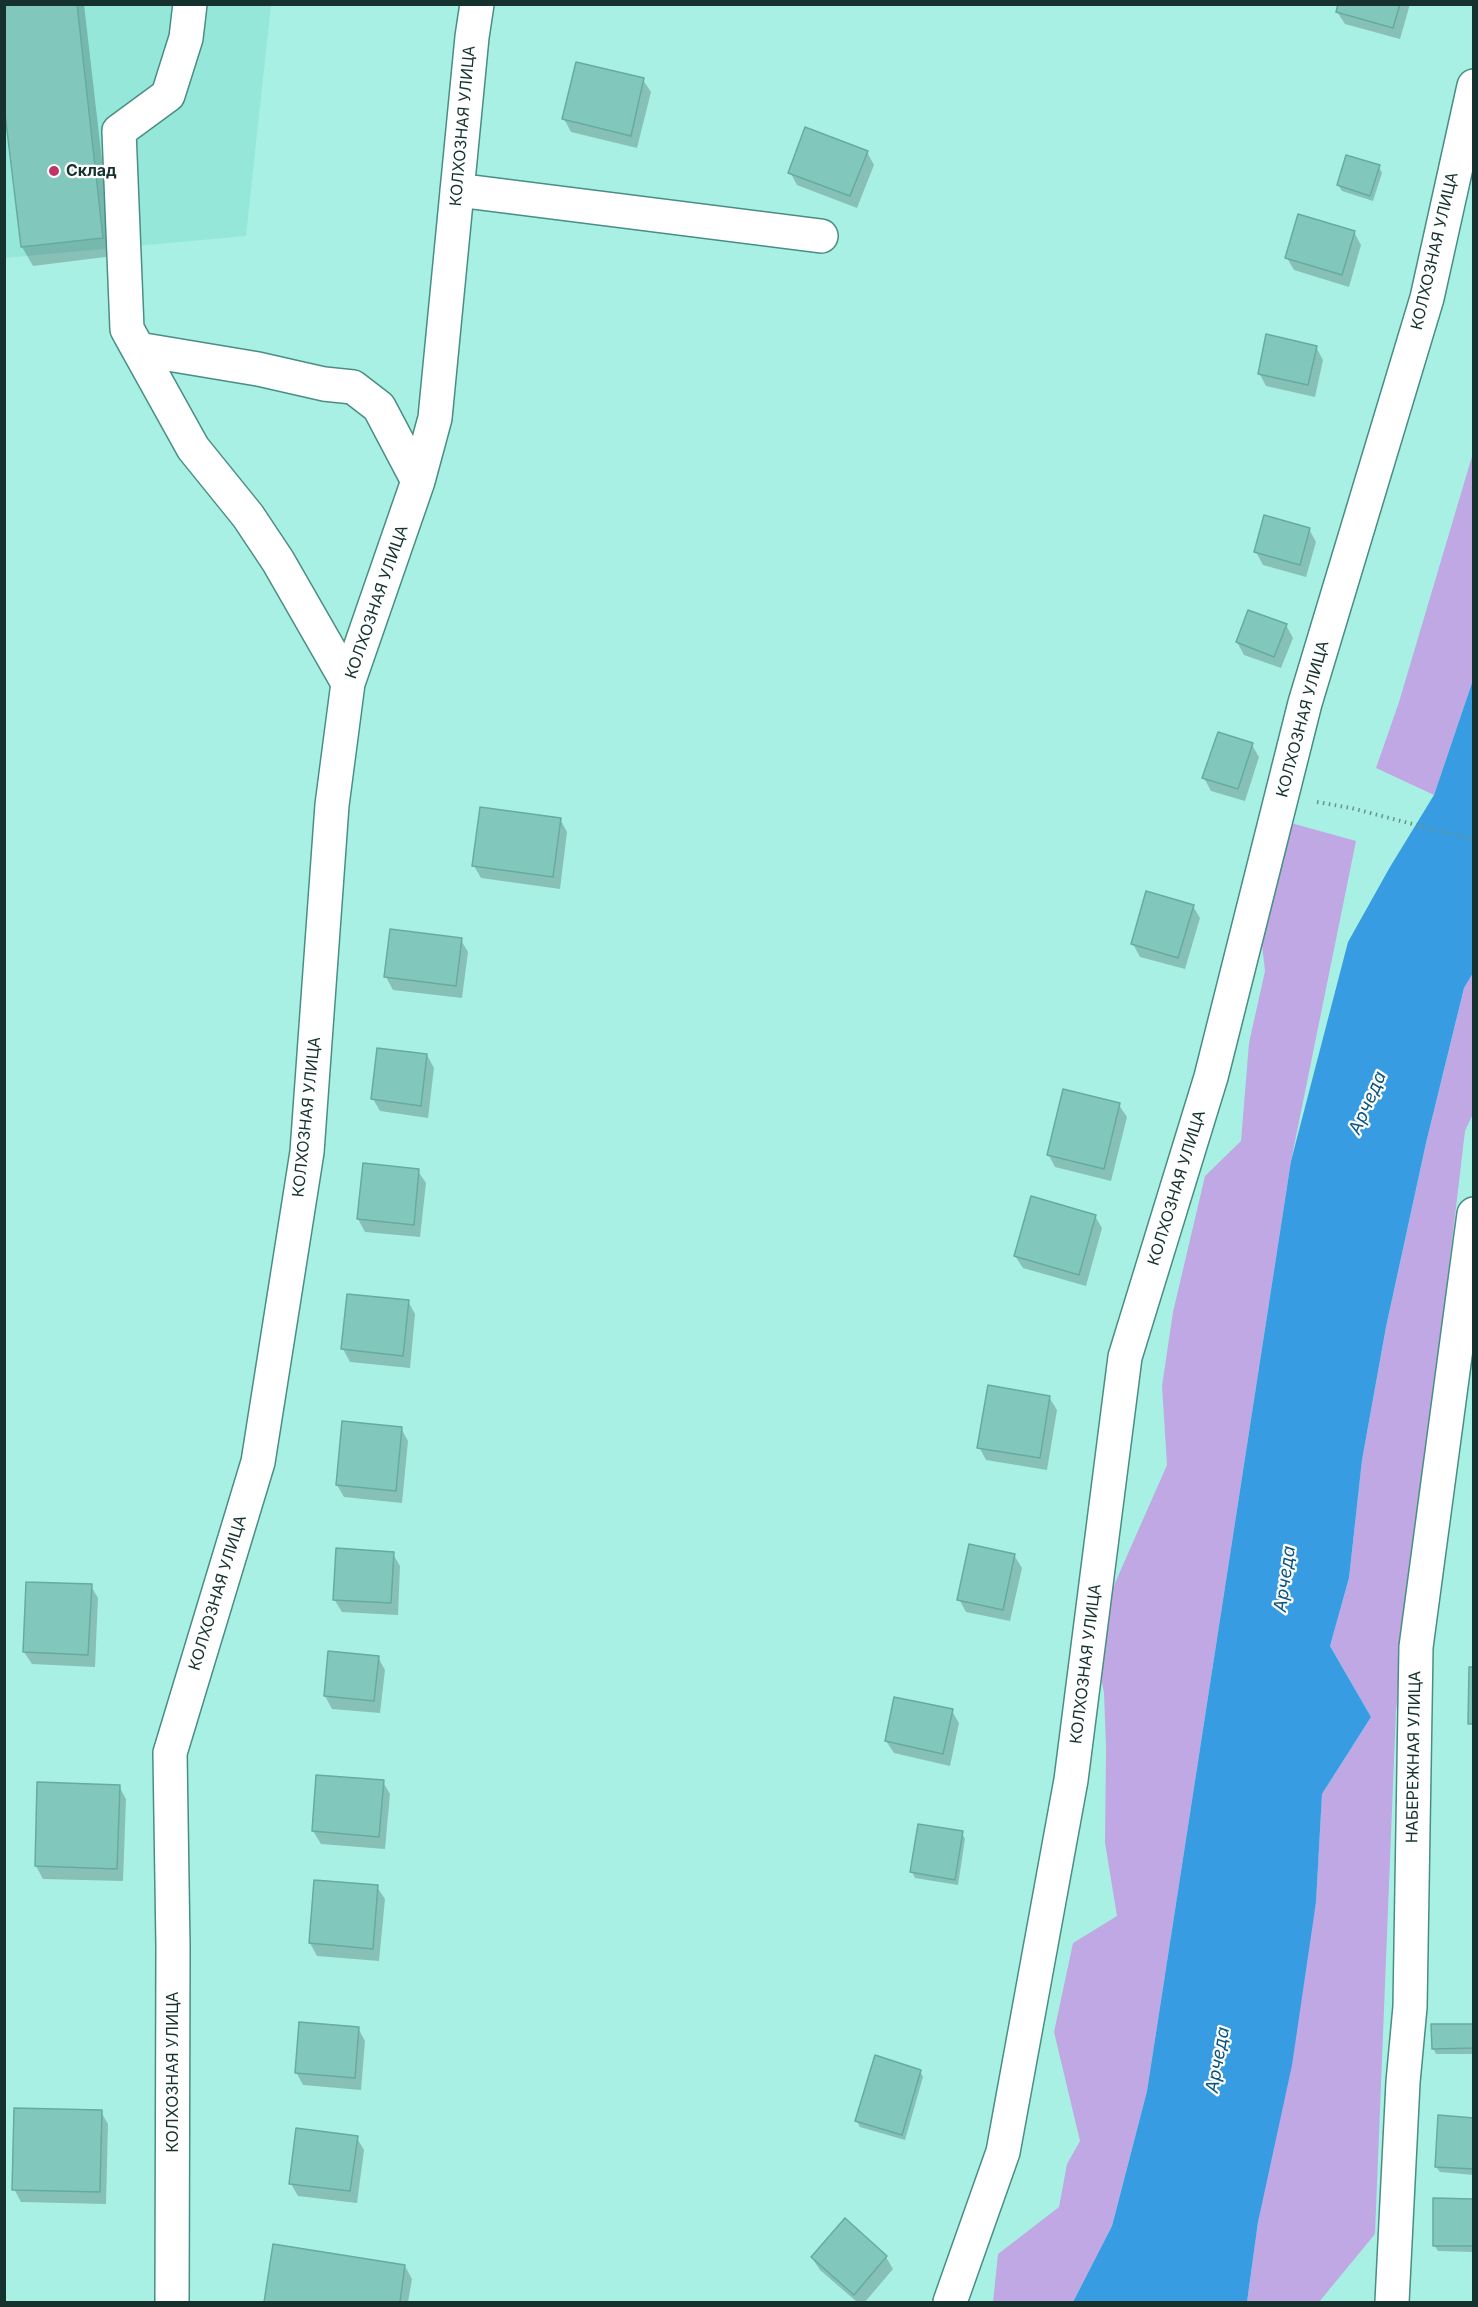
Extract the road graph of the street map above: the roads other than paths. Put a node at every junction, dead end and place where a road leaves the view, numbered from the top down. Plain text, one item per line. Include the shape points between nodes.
1 (190, 4) edge
2 (477, 4) edge
3 (1473, 86) edge
4 (457, 190) junction
5 (820, 236) dead end
6 (138, 350) junction
7 (418, 482) junction
8 (348, 683) junction
9 (1473, 1214) edge
10 (172, 2302) edge
11 (950, 2302) edge
12 (1392, 2302) edge

1 - 6 street via 186,38 168,95 119,131 127,329
2 - 4 street, КОЛХОЗНАЯ УЛИЦА
3 - 11 street, КОЛХОЗНАЯ УЛИЦА via 1427,298 1305,703 1211,1077 1125,1357 1071,1780 1003,2152
4 - 5 street
4 - 7 street, КОЛХОЗНАЯ УЛИЦА via 435,418
6 - 7 street via 353,387 379,407
6 - 8 street via 193,448 248,516 278,561
7 - 8 street, КОЛХОЗНАЯ УЛИЦА
8 - 10 street, КОЛХОЗНАЯ УЛИЦА via 332,806 307,1152 258,1462 170,1753
9 - 12 street, НАБЕРЕЖНАЯ УЛИЦА via 1416,1647 1410,2007

